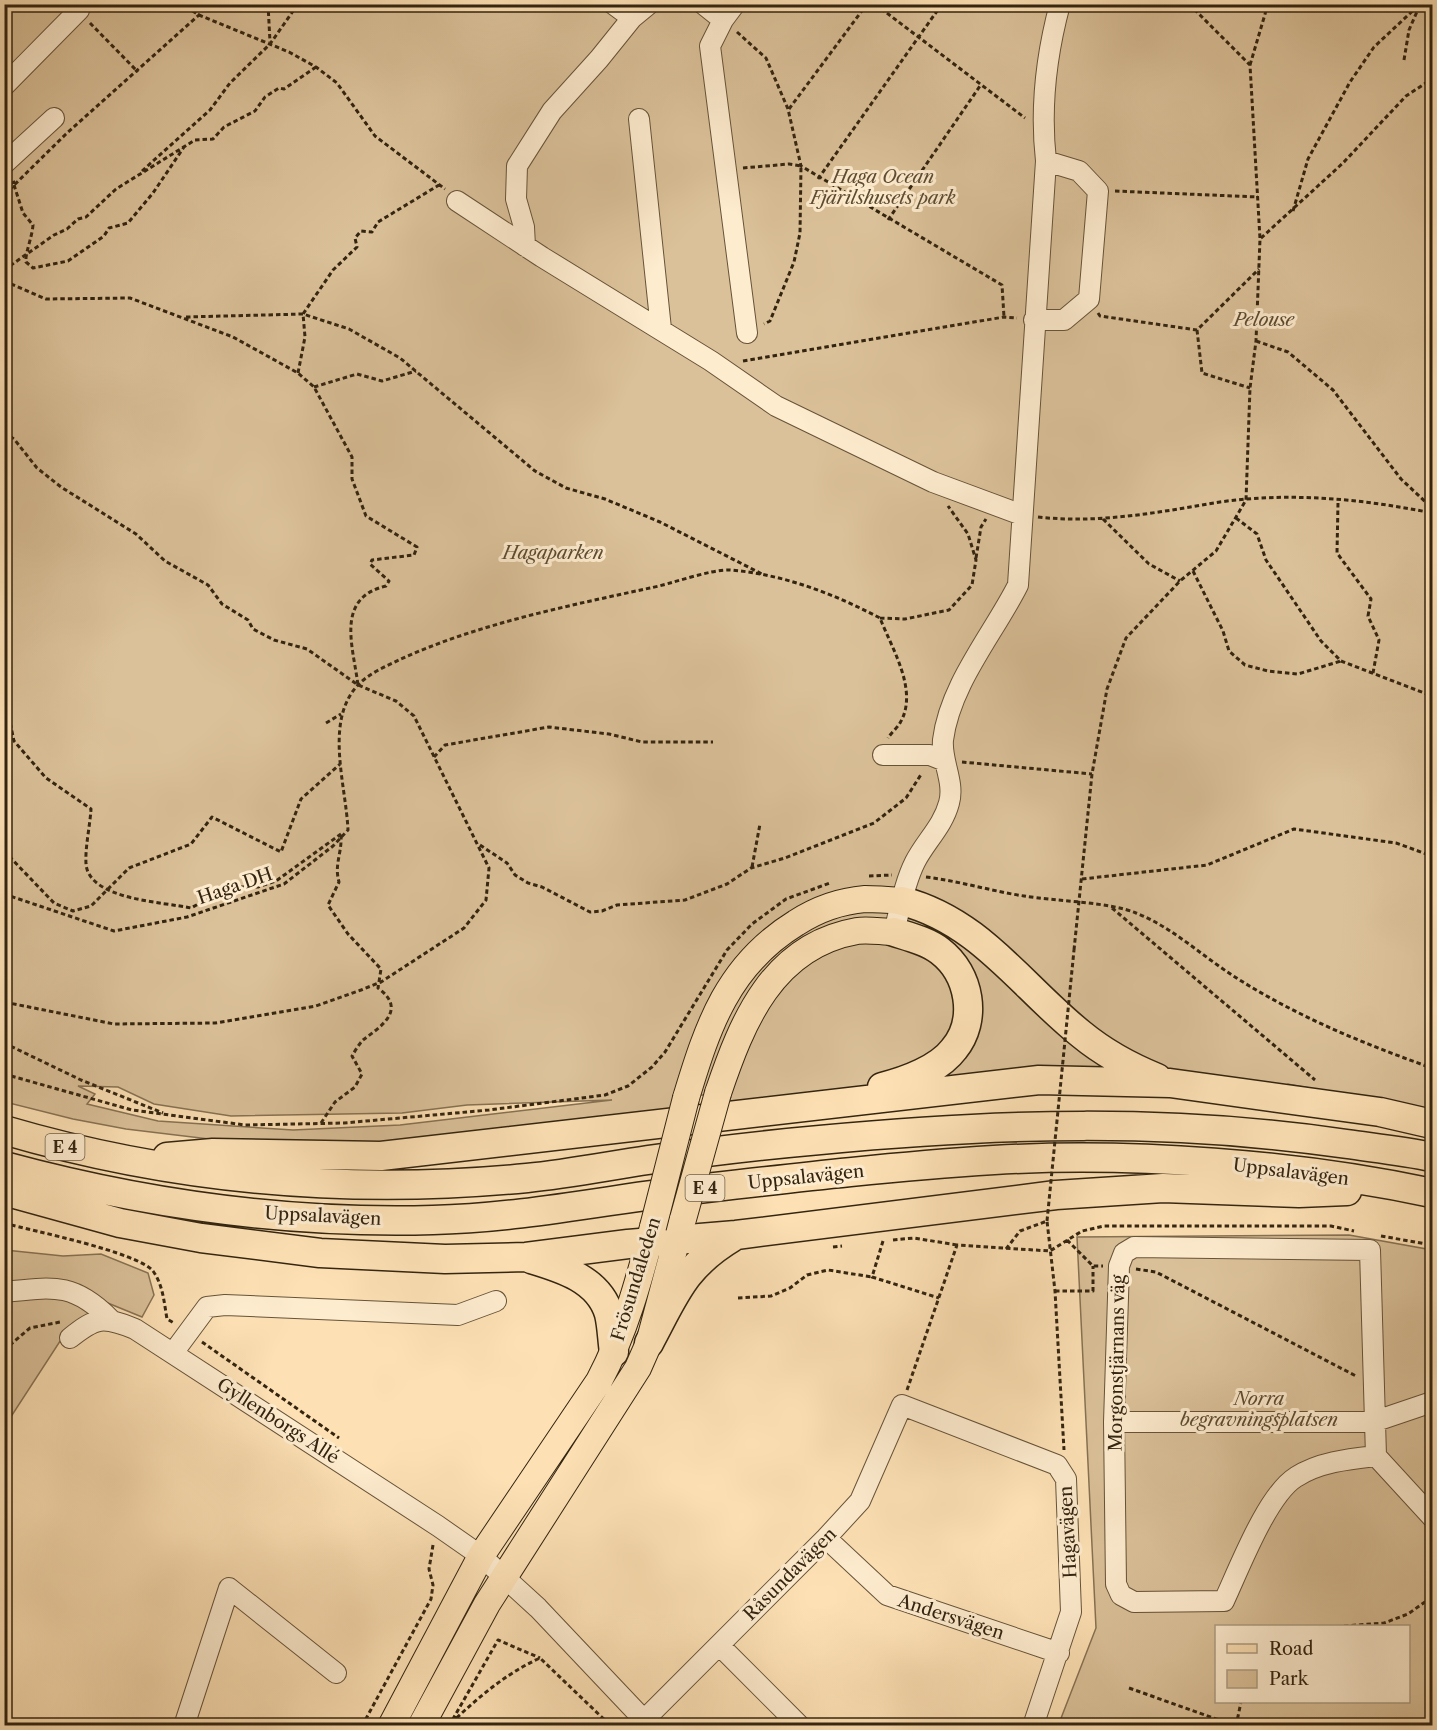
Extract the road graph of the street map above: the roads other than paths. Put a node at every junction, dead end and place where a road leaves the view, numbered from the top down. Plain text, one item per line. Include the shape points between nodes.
1 (612, 4) edge
2 (649, 4) edge
3 (703, 4) edge
4 (1060, 4) edge
5 (80, 7) edge
6 (729, 12) edge
7 (632, 18) junction
8 (4, 86) edge
9 (54, 118) dead end
10 (639, 119) dead end
11 (1046, 161) junction
12 (4, 164) edge
13 (457, 201) road end
14 (525, 246) junction
15 (1034, 320) junction
16 (661, 329) junction
17 (747, 333) road end
18 (1022, 515) junction
19 (883, 755) road end
20 (938, 758) junction
21 (902, 901) junction
22 (894, 932) junction
23 (1170, 1083) junction
24 (819, 1103) junction
25 (1432, 1124) edge
26 (4, 1130) edge
27 (1432, 1157) edge
28 (126, 1161) junction
29 (4, 1166) edge
30 (4, 1191) edge
31 (1421, 1191) edge
32 (665, 1232) junction
33 (736, 1235) junction
34 (526, 1257) junction
35 (4, 1292) edge
36 (496, 1301) dead end
37 (110, 1318) junction
38 (70, 1338) dead end
39 (649, 1343) junction
40 (614, 1352) junction
41 (173, 1353) junction
42 (1432, 1402) edge
43 (902, 1405) joint
44 (1114, 1422) junction
45 (1373, 1422) junction
46 (1376, 1456) junction
47 (1432, 1517) edge
48 (826, 1538) junction
49 (481, 1556) junction
50 (504, 1576) junction
51 (719, 1646) junction
52 (1059, 1653) junction
53 (336, 1673) dead end
54 (641, 1722) edge
55 (184, 1725) edge
56 (391, 1725) edge
57 (421, 1725) edge
58 (800, 1725) edge
59 (1033, 1725) edge

1 - 7 street
2 - 7 street
3 - 6 street
4 - 11 street via 1051,37 1042,119
5 - 8 street
6 - 17 street via 710,46
7 - 14 street via 552,111 517,166 516,199
9 - 12 street
10 - 16 street
11 - 15 street
11 - 15 street via 1079,171 1098,191 1089,299 1064,320
13 - 14 street
14 - 16 street
15 - 18 street
16 - 18 street via 776,406 933,482
18 - 20 street via 1018,585 969,668
19 - 20 street
20 - 21 street via 950,776 950,801 942,821 915,862
21 - 22 street
21 - 23 highway via 928,907 977,937 1081,1034 1120,1061
21 - 32 main road, Frösundaleden, bridge via 865,899 806,916 753,956 733,980 714,1014 686,1098
22 - 24 highway via 941,951 957,969 969,1009 966,1029 954,1050 938,1064 892,1085
22 - 32 main road, Frösundaleden, bridge via 858,931 828,940 781,971 763,992 737,1036
23 - 24 highway via 1039,1080
23 - 25 highway via 1380,1112
24 - 28 highway via 381,1156 213,1153
26 - 28 highway, Uppsalavägen / E 4
27 - 28 highway, Uppsalavägen / E 4 via 1226,1130 1123,1125 996,1126 830,1139 530,1178 434,1185 303,1182 209,1174
29 - 31 highway, Uppsalavägen / E 4 via 202,1208 312,1219 446,1220 821,1174 997,1160 1222,1164
30 - 34 highway via 120,1223 201,1238 320,1253
31 - 33 highway via 1299,1193 1163,1188 1056,1195
32 - 33 highway
32 - 34 highway
32 - 39 main road, Frösundaleden
32 - 40 main road, Frösundaleden
33 - 39 highway via 711,1250 691,1270
34 - 40 highway via 561,1268 591,1285 609,1314
35 - 37 street, Gyllenborgs Allé via 68,1289 91,1300
36 - 41 street via 458,1315 207,1307
37 - 38 street via 89,1322
37 - 41 street, Gyllenborgs Allé
39 - 50 main road, Frösundaleden via 624,1394
40 - 49 main road, Frösundaleden
41 - 49 street, Gyllenborgs Allé
42 - 45 street
43 - 48 street, Råsundavägen via 860,1501
43 - 52 street, Hagavägen via 1058,1465 1066,1479 1071,1612
44 - 45 street
44 - 45 street, Morgonstjärnans väg via 1119,1266 1124,1253 1134,1247 1370,1250
44 - 46 street, Morgonstjärnans väg via 1116,1584 1121,1596 1134,1602 1224,1600 1272,1503 1294,1478 1316,1467
45 - 46 street, Morgonstjärnans väg
46 - 47 street
48 - 51 street, Råsundavägen
48 - 52 street, Andersvägen via 887,1595
49 - 50 street, Råsundavägen
49 - 56 main road, Frösundaleden
50 - 54 street, Råsundavägen
50 - 57 main road, Frösundaleden
51 - 54 street, Råsundavägen
51 - 58 street
52 - 59 street, Hagavägen
53 - 55 street via 229,1588

